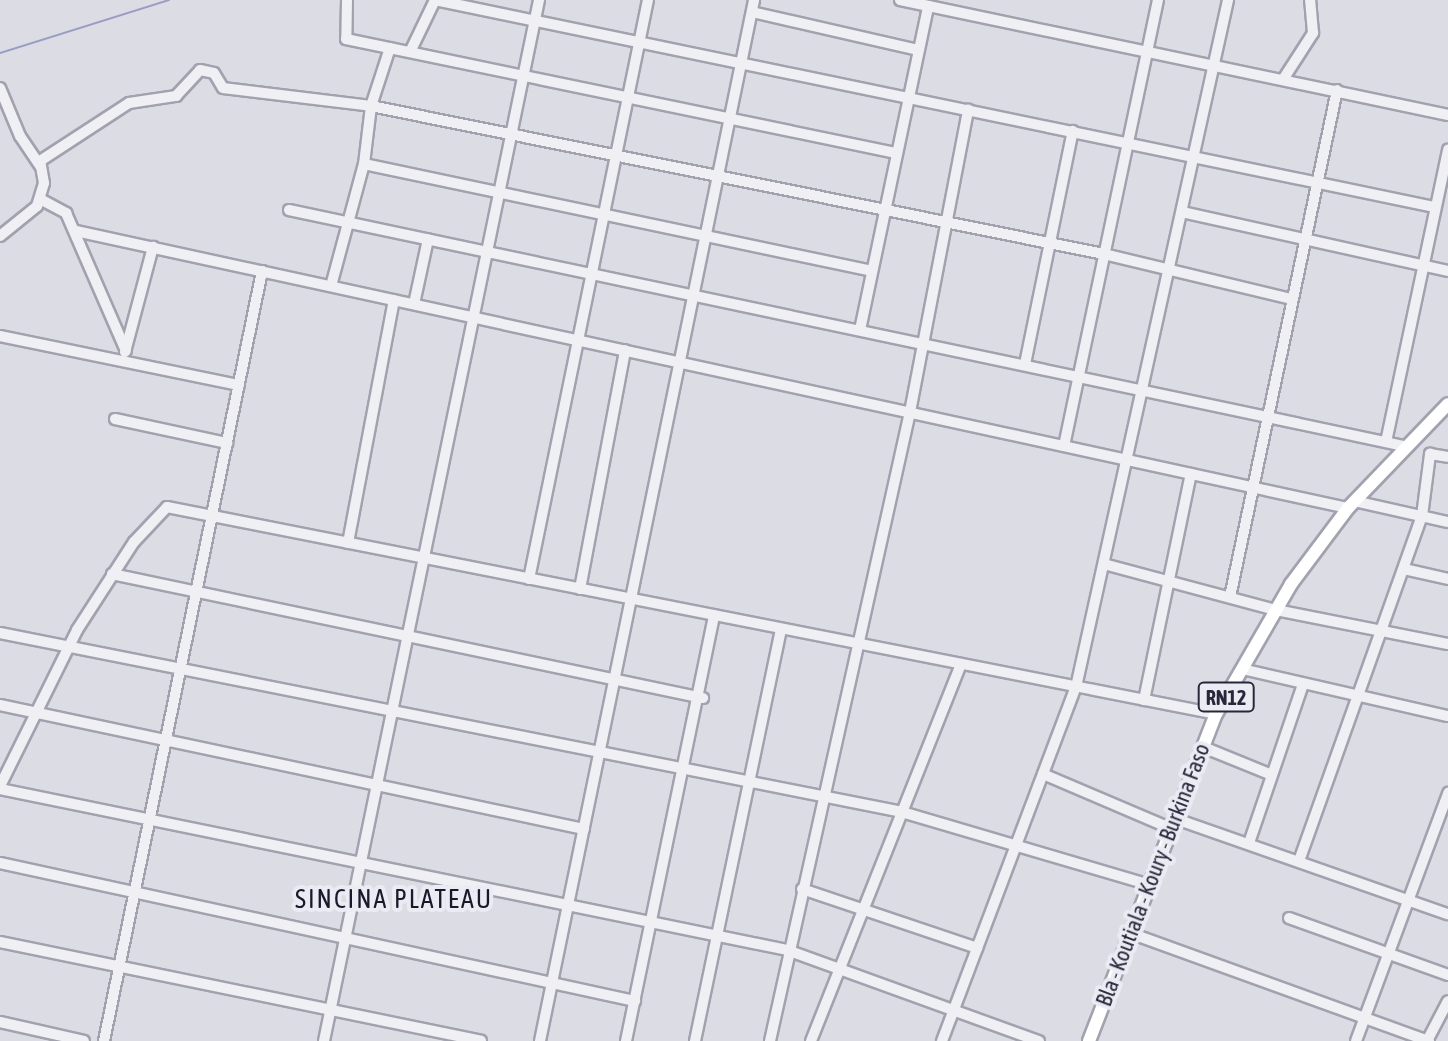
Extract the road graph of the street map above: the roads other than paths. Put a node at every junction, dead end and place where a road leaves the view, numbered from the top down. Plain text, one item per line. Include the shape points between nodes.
1 (347, 0) edge
2 (435, 0) edge
3 (539, 0) edge
4 (648, 0) edge
5 (754, 0) edge
6 (900, 0) edge
7 (1158, 0) edge
8 (1228, 0) edge
9 (1310, 0) edge
10 (928, 6) junction
11 (752, 12) junction
12 (534, 21) junction
13 (641, 42) junction
14 (390, 48) junction
15 (918, 50) junction
16 (1147, 50) junction
17 (410, 52) junction
18 (742, 62) junction
19 (1215, 63) junction
20 (522, 75) junction
21 (1284, 78) junction
22 (0, 88) edge
23 (1337, 90) junction
24 (630, 97) junction
25 (908, 98) junction
26 (371, 106) junction
27 (968, 110) junction
28 (1448, 115) edge
29 (730, 118) junction
30 (1073, 131) junction
31 (508, 135) junction
32 (1128, 143) junction
33 (1448, 150) edge
34 (896, 153) junction
35 (614, 156) junction
36 (1194, 156) junction
37 (364, 164) junction
38 (40, 166) junction
39 (718, 177) junction
40 (1316, 182) junction
41 (496, 192) junction
42 (40, 199) junction
43 (1435, 207) junction
44 (289, 210) dead end
45 (885, 210) junction
46 (1182, 212) junction
47 (604, 214) junction
48 (345, 222) junction
49 (946, 223) junction
50 (76, 231) junction
51 (706, 235) junction
52 (0, 236) edge
53 (428, 239) junction
54 (1303, 239) junction
55 (1050, 244) junction
56 (153, 247) junction
57 (484, 251) junction
58 (1104, 254) junction
59 (1421, 265) junction
60 (1169, 270) junction
61 (262, 271) junction
62 (872, 271) junction
63 (1448, 271) edge
64 (592, 273) junction
65 (331, 286) junction
66 (694, 295) junction
67 (1291, 299) junction
68 (394, 300) junction
69 (414, 304) junction
70 (471, 317) junction
71 (860, 330) junction
72 (0, 336) edge
73 (578, 340) junction
74 (923, 343) junction
75 (625, 350) junction
76 (124, 356) junction
77 (680, 362) junction
78 (1025, 364) junction
79 (1079, 376) junction
80 (239, 385) junction
81 (1143, 389) junction
82 (1448, 404) edge
83 (910, 412) junction
84 (1268, 415) junction
85 (115, 419) dead end
86 (1386, 442) junction
87 (227, 443) junction
88 (1064, 446) junction
89 (1404, 446) junction
90 (1448, 457) edge
91 (1127, 460) junction
92 (1191, 474) junction
93 (1253, 487) junction
94 (1351, 505) junction
95 (212, 516) junction
96 (1422, 516) junction
97 (1448, 522) edge
98 (348, 543) junction
99 (424, 558) junction
100 (1104, 564) junction
101 (1404, 569) junction
102 (112, 574) junction
103 (529, 579) junction
104 (1448, 579) edge
105 (1168, 581) junction
106 (580, 589) junction
107 (196, 591) junction
108 (1230, 597) junction
109 (632, 599) junction
110 (1276, 610) junction
111 (714, 615) junction
112 (781, 629) junction
113 (1383, 631) junction
114 (0, 633) edge
115 (408, 635) junction
116 (859, 644) junction
117 (1448, 644) edge
118 (68, 648) junction
119 (961, 664) junction
120 (1242, 669) junction
121 (180, 670) junction
122 (615, 679) junction
123 (1303, 684) junction
124 (1076, 687) junction
125 (700, 698) junction
126 (1360, 698) junction
127 (1144, 700) junction
128 (0, 705) edge
129 (392, 712) junction
130 (35, 713) junction
131 (1216, 714) junction
132 (1448, 716) edge
133 (166, 740) junction
134 (1203, 747) junction
135 (600, 753) junction
136 (682, 769) junction
137 (1043, 774) junction
138 (1272, 775) junction
139 (749, 782) junction
140 (378, 785) junction
141 (0, 788) edge
142 (1448, 793) edge
143 (825, 797) junction
144 (902, 812) junction
145 (149, 820) junction
146 (1174, 824) junction
147 (584, 829) junction
148 (1249, 843) junction
149 (1016, 846) junction
150 (1299, 861) junction
151 (0, 863) edge
152 (361, 863) junction
153 (1150, 885) junction
154 (802, 889) junction
155 (136, 891) junction
156 (1409, 900) junction
157 (568, 905) junction
158 (863, 910) junction
159 (1448, 914) edge
160 (1289, 918) dead end
161 (651, 922) junction
162 (1130, 933) junction
163 (344, 936) junction
164 (717, 936) junction
165 (0, 942) edge
166 (977, 948) junction
167 (787, 950) junction
168 (1388, 953) junction
169 (119, 968) junction
170 (840, 969) junction
171 (1448, 975) edge
172 (552, 982) junction
173 (635, 1001) junction
174 (1448, 1001) edge
175 (330, 1010) junction
176 (954, 1010) junction
177 (1365, 1018) junction
178 (0, 1022) edge
179 (84, 1041) edge
180 (104, 1041) edge
181 (324, 1041) edge
182 (481, 1041) edge
183 (540, 1041) edge
184 (626, 1041) edge
185 (695, 1041) edge
186 (770, 1041) edge
187 (811, 1041) edge
188 (942, 1041) edge
189 (1039, 1041) edge
190 (1089, 1041) edge
191 (1356, 1041) edge
192 (1428, 1041) edge

1 - 14 street via 346,39
2 - 12 street
2 - 17 street
3 - 12 street
4 - 13 street
5 - 11 street
6 - 10 street
7 - 16 street
8 - 19 street
9 - 21 street via 1313,33
10 - 15 street
10 - 16 street
11 - 15 street
11 - 18 street
12 - 13 street
12 - 20 street
13 - 18 street
13 - 24 street
14 - 17 street
14 - 26 street
15 - 25 street
16 - 19 street
16 - 32 street
17 - 20 street
18 - 25 street
18 - 29 street
19 - 21 street
19 - 36 street
20 - 24 street
20 - 31 street
21 - 23 street
22 - 38 street via 20,136
23 - 28 street
23 - 40 street
24 - 29 street
24 - 35 street
25 - 27 street
25 - 34 street
26 - 31 street
26 - 37 street
26 - 38 street via 223,88 214,73 200,70 176,96 129,103
27 - 30 street
27 - 49 street
29 - 34 street
29 - 39 street
30 - 32 street
30 - 55 street
31 - 35 street
31 - 41 street
32 - 36 street
32 - 58 street
33 - 43 street
34 - 45 street
35 - 39 street
35 - 47 street
36 - 40 street
36 - 46 street
37 - 41 street
37 - 48 street
38 - 42 street
39 - 45 street
39 - 51 street
40 - 43 street
40 - 54 street
41 - 47 street
41 - 57 street
42 - 50 street via 66,213
42 - 52 street
43 - 59 street
44 - 48 street
45 - 49 street
45 - 62 street
46 - 54 street
46 - 60 street
47 - 51 street
47 - 64 street
48 - 53 street
48 - 65 street
49 - 55 street
49 - 74 street
50 - 56 street
50 - 76 street
51 - 62 street
51 - 66 street
53 - 57 street
53 - 69 street
54 - 59 street
54 - 67 street
55 - 58 street
55 - 78 street
56 - 61 street
56 - 76 street
57 - 64 street
57 - 70 street
58 - 60 street
58 - 79 street
59 - 63 street
59 - 86 street
60 - 67 street
60 - 81 street
61 - 65 street
61 - 80 street
62 - 71 street
64 - 66 street
64 - 73 street
65 - 68 street
66 - 71 street
66 - 77 street
67 - 84 street
68 - 69 street
68 - 98 street
69 - 70 street
70 - 73 street
70 - 99 street
71 - 74 street
72 - 76 street
73 - 75 street
73 - 103 street
74 - 78 street
74 - 83 street
75 - 77 street
75 - 106 street
76 - 80 street
77 - 83 street
77 - 109 street
78 - 79 street
79 - 81 street
79 - 88 street
80 - 87 street
81 - 84 street
81 - 91 street
82 - 89 main road, Bla - Koutiala - Koury - Burkina Faso / RN12
83 - 88 street
83 - 116 street
84 - 86 street
84 - 93 street
85 - 87 street
86 - 89 street
87 - 95 street
88 - 91 street
89 - 94 main road, Bla - Koutiala - Koury - Burkina Faso / RN12
90 - 96 street via 1430,454
91 - 92 street
91 - 100 street
92 - 93 street
92 - 105 street
93 - 94 street
93 - 108 street
94 - 96 street
94 - 110 main road, Bla - Koutiala - Koury - Burkina Faso / RN12
95 - 98 street
95 - 102 street via 167,507
95 - 107 street
96 - 97 street
96 - 101 street
98 - 99 street
99 - 103 street
99 - 115 street
100 - 105 street
100 - 124 street
101 - 104 street
101 - 113 street
102 - 107 street
102 - 118 street
103 - 106 street
105 - 108 street
105 - 127 street
106 - 109 street
107 - 115 street
107 - 121 street
108 - 110 street
109 - 111 street
109 - 122 street
110 - 113 street
110 - 120 main road, Bla - Koutiala - Koury - Burkina Faso / RN12
111 - 112 street
111 - 125 street
112 - 116 street
112 - 139 street
113 - 117 street
113 - 126 street
114 - 118 street
115 - 122 street
115 - 129 street
116 - 119 street
116 - 143 street
118 - 121 street
118 - 130 street
119 - 124 street
119 - 144 street
120 - 123 street
120 - 131 main road, Bla - Koutiala - Koury - Burkina Faso / RN12
121 - 129 street
121 - 133 street
122 - 125 street
122 - 135 street
123 - 126 street
123 - 138 street
124 - 127 street
124 - 137 street
125 - 136 street
126 - 132 street
126 - 150 street
127 - 131 street
128 - 130 street
129 - 135 street
129 - 140 street
130 - 133 street
130 - 141 street
131 - 134 main road, Bla - Koutiala - Koury - Burkina Faso / RN12
133 - 140 street
133 - 145 street
134 - 138 street
134 - 146 main road, Bla - Koutiala - Koury - Burkina Faso / RN12
135 - 136 street
135 - 147 street
136 - 139 street
136 - 161 street
137 - 146 street
137 - 149 street
138 - 148 street
139 - 143 street
139 - 164 street
140 - 147 street
140 - 152 street
141 - 145 street
142 - 156 street
143 - 144 street
143 - 154 street
144 - 149 street
144 - 158 street
145 - 152 street
145 - 155 street
146 - 148 street
146 - 153 main road, Bla - Koutiala - Koury - Burkina Faso / RN12
147 - 157 street
148 - 150 street
149 - 153 street
149 - 166 street
150 - 156 street
151 - 155 street
152 - 157 street
152 - 163 street
153 - 162 main road, Bla - Koutiala - Koury - Burkina Faso / RN12
154 - 158 street
154 - 167 street
155 - 163 street
155 - 169 street
156 - 159 street
156 - 168 street
157 - 161 street
157 - 172 street
158 - 166 street
158 - 170 street
160 - 168 street
161 - 164 street
161 - 173 street
162 - 177 street
162 - 190 main road, Bla - Koutiala - Koury - Burkina Faso / RN12
163 - 172 street
163 - 175 street
164 - 167 street
164 - 185 street
165 - 169 street
166 - 176 street
167 - 170 street
167 - 186 street
168 - 171 street
168 - 177 street
169 - 175 street
169 - 180 street
170 - 176 street
170 - 187 street
172 - 173 street
172 - 183 street
173 - 184 street
174 - 192 street
175 - 181 street
175 - 182 street
176 - 188 street
176 - 189 street
177 - 191 street
177 - 192 street
178 - 179 street

